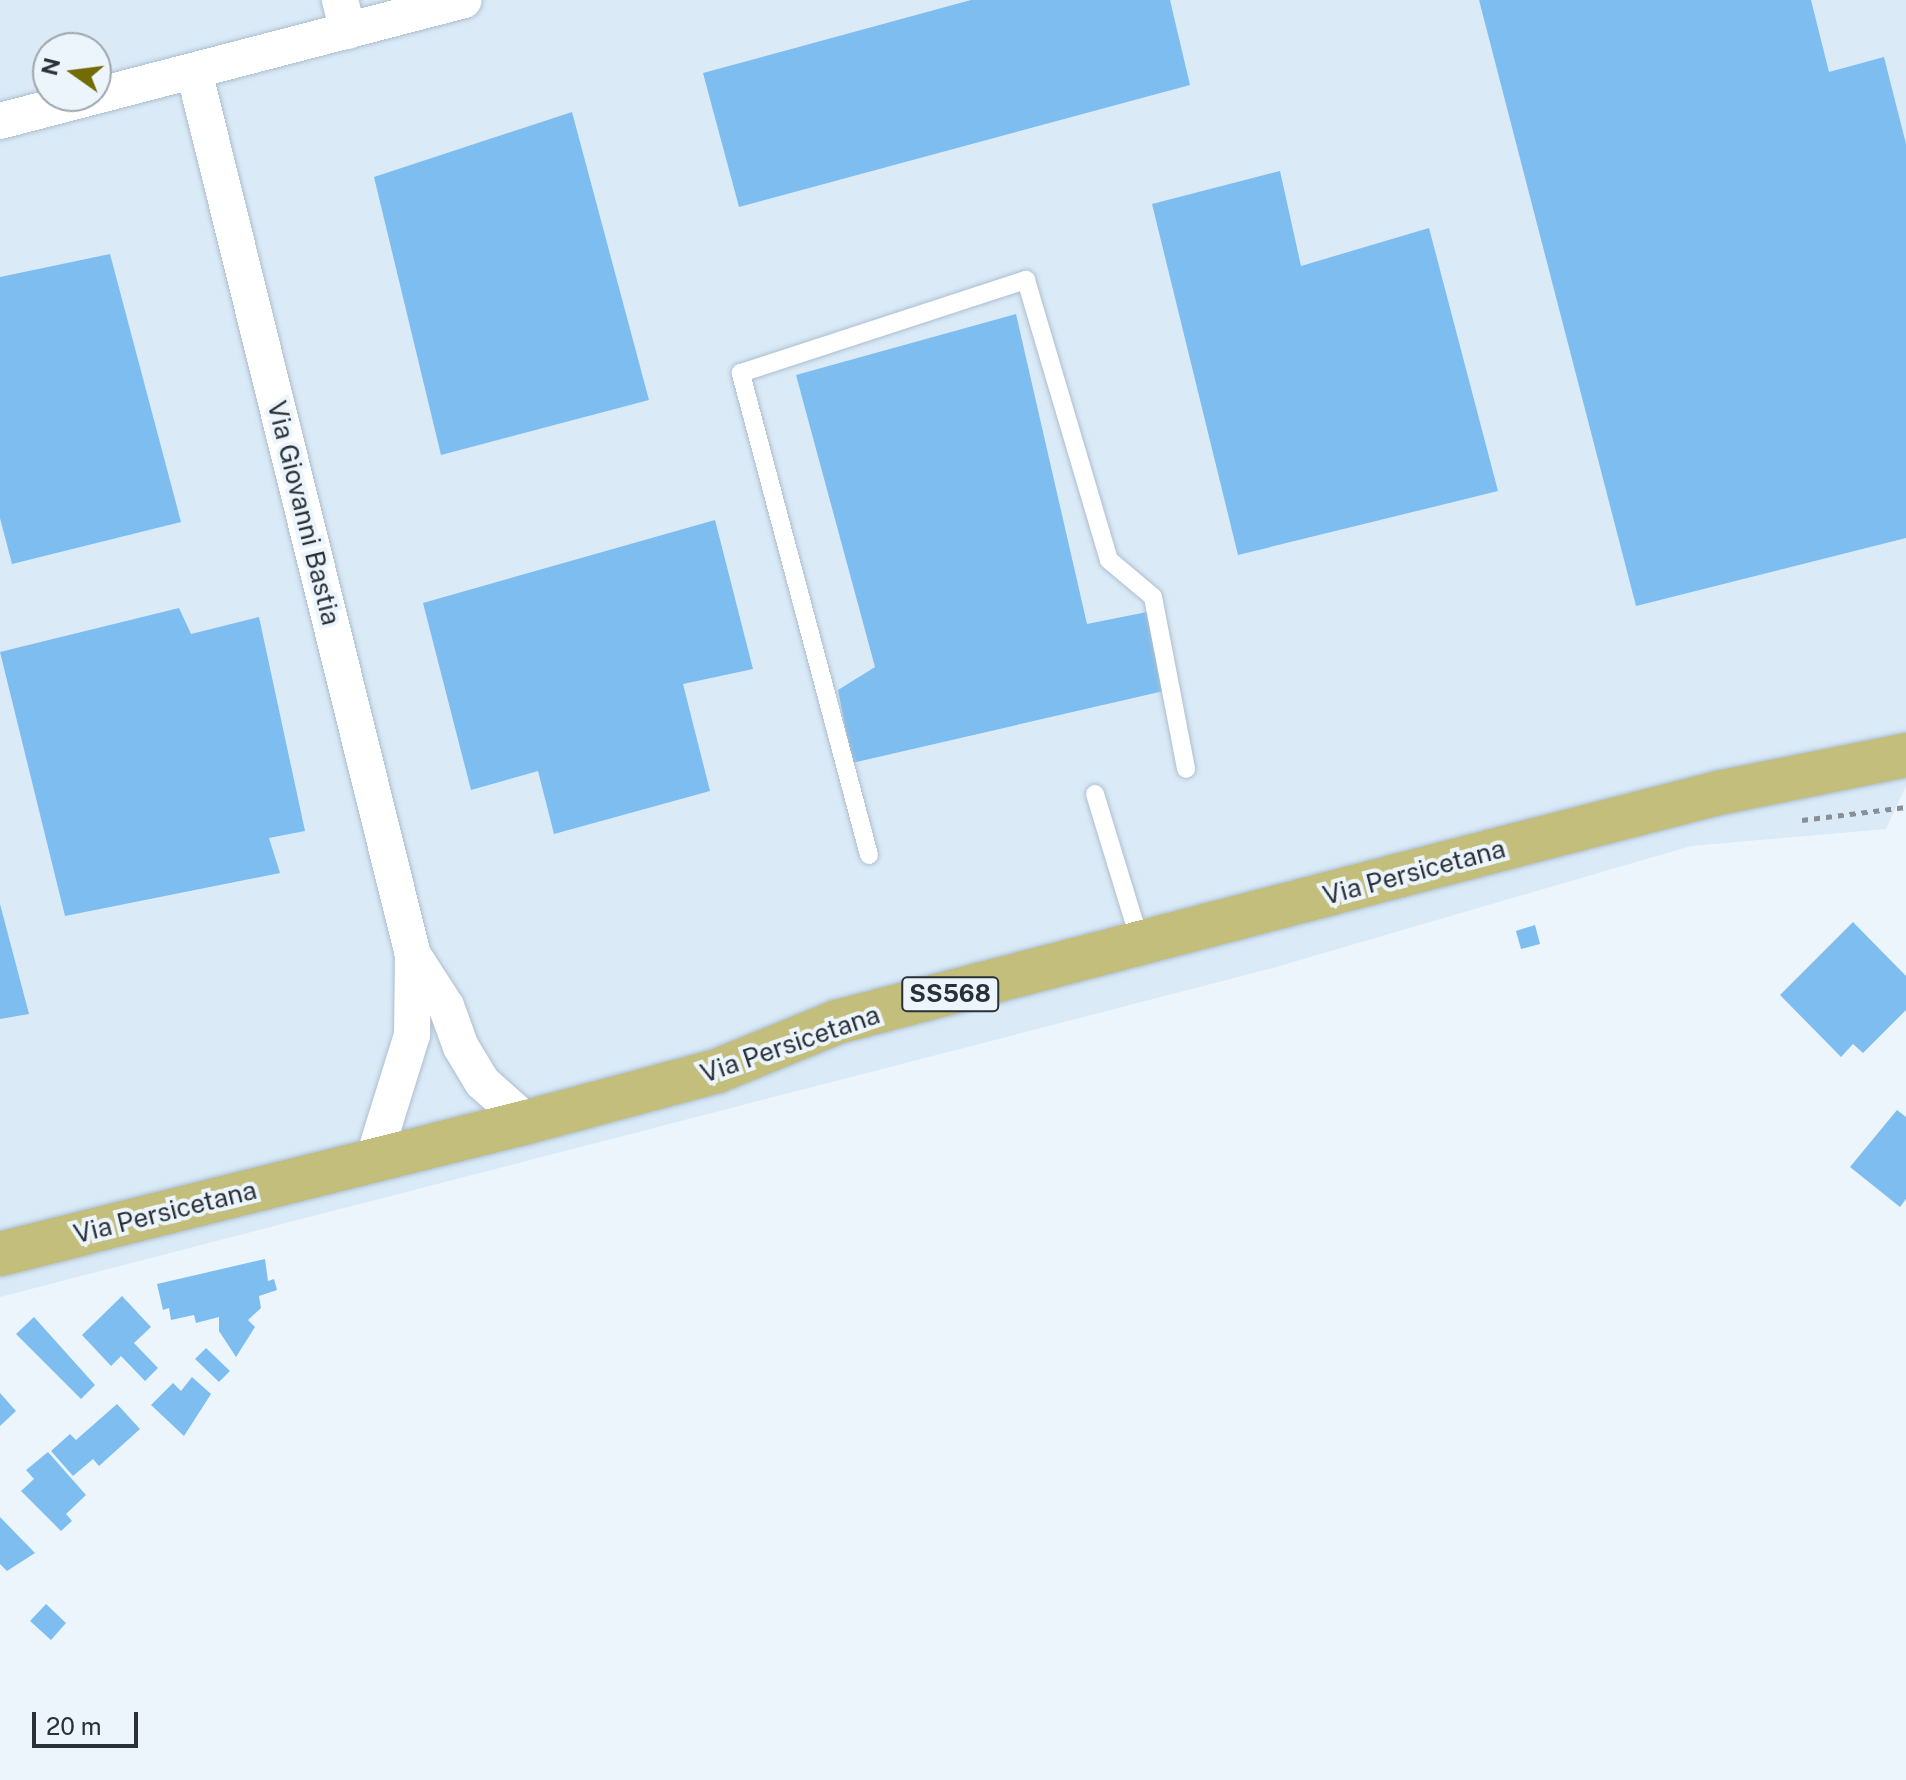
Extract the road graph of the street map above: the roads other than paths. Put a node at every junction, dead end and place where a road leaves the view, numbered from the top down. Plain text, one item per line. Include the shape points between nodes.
1 (463, 0) edge
2 (344, 16) edge
3 (194, 71) junction
4 (0, 121) edge
5 (1906, 755) edge
6 (1186, 769) dead end
7 (1095, 794) dead end
8 (869, 855) dead end
9 (1141, 947) junction
10 (413, 955) junction
11 (527, 1122) junction
12 (373, 1160) junction
13 (0, 1254) edge

1 - 2 street
2 - 3 street
3 - 4 street
3 - 10 street, Via Giovanni Bastia
5 - 9 main road, Via Persicetana / SS568 via 1718,793
6 - 8 lane via 1153,597 1109,560 1026,280 741,373
7 - 9 lane
9 - 11 main road, Via Persicetana / SS568 via 837,1022 717,1071
10 - 11 street, Via Giovanni Bastia via 446,1006 482,1082
10 - 12 street, Via Giovanni Bastia via 412,1035
11 - 12 main road, Via Persicetana / SS568
12 - 13 main road, Via Persicetana / SS568

